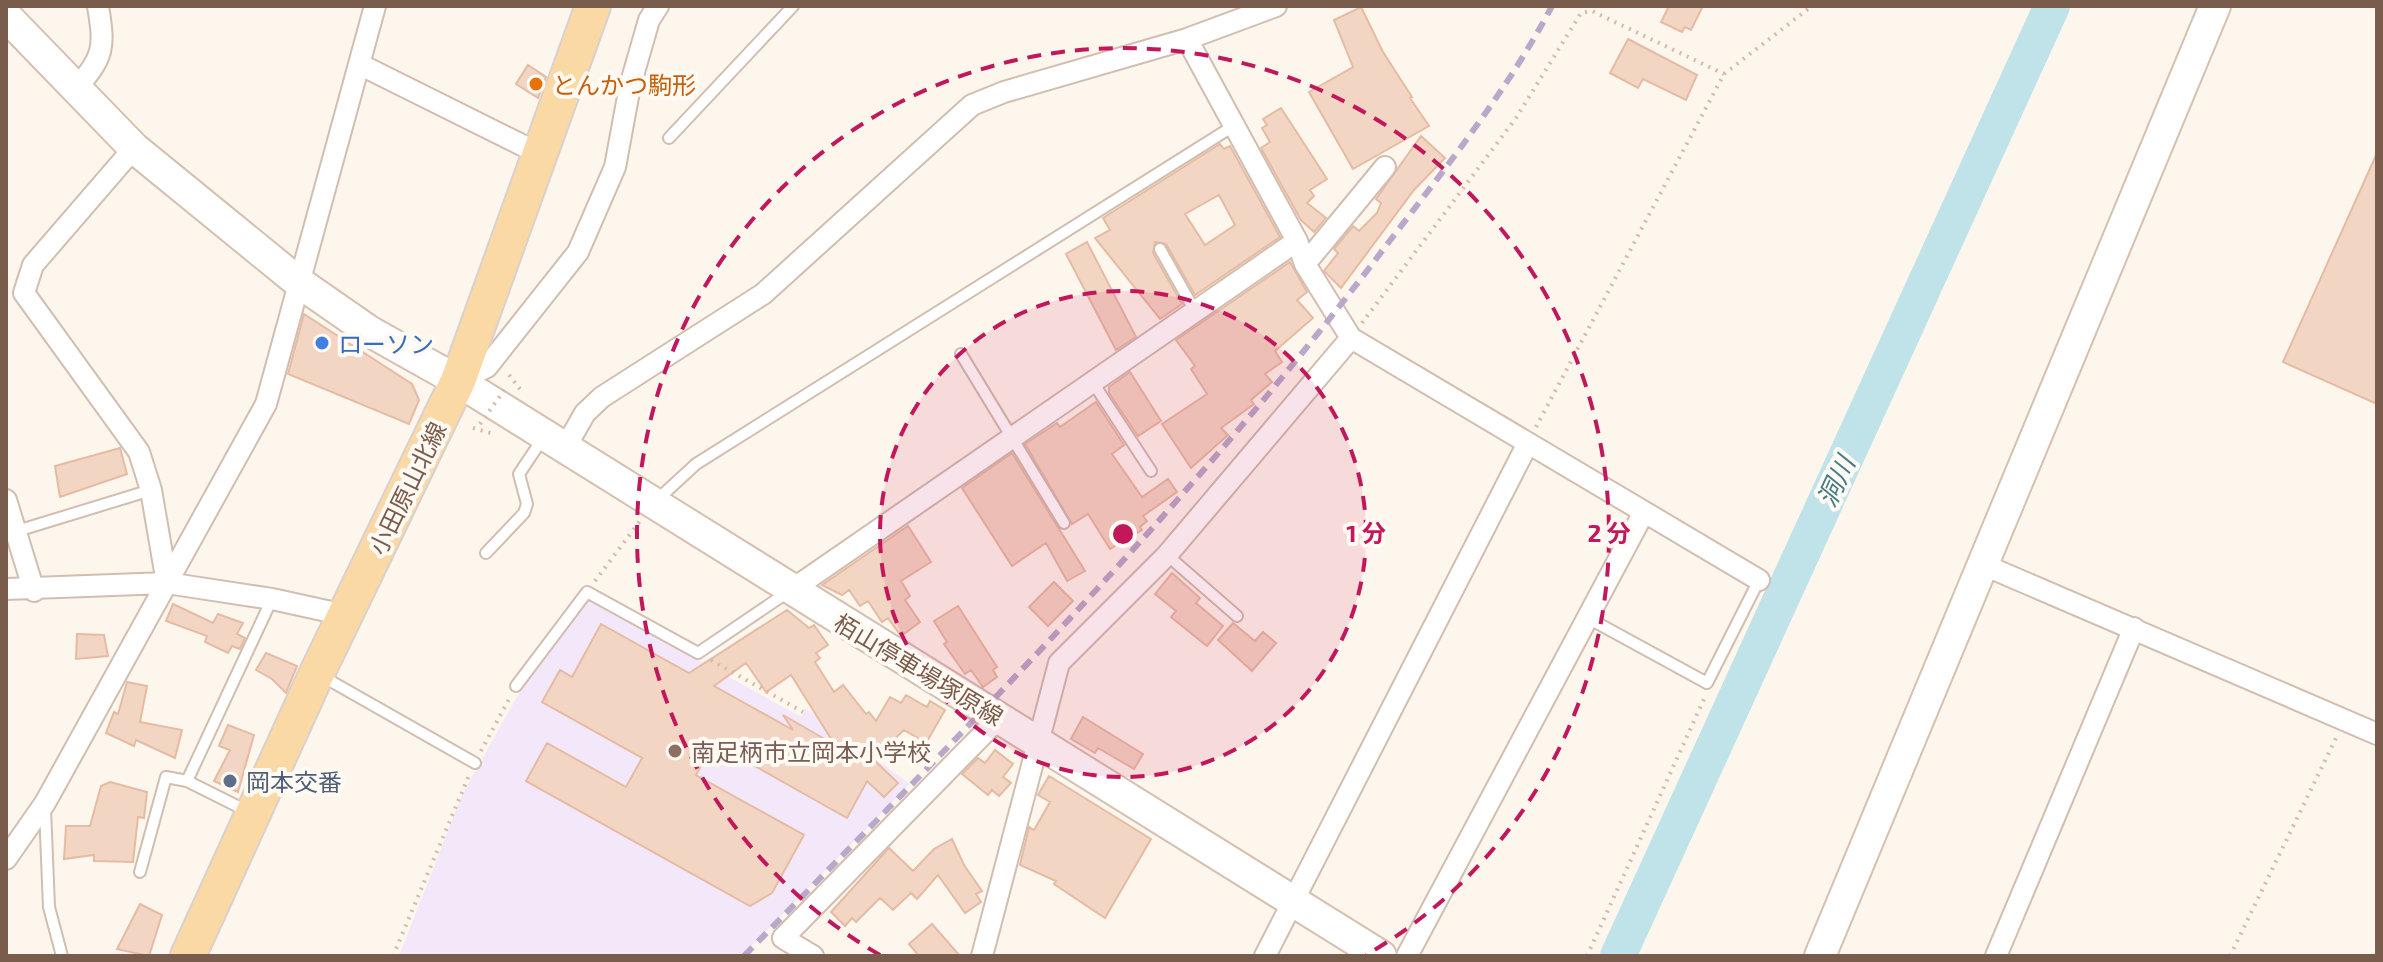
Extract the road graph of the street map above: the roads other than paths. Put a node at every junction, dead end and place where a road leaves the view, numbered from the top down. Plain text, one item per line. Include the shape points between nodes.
1 (98, 6) edge
2 (375, 6) edge
3 (593, 6) edge
4 (658, 6) edge
5 (793, 6) edge
6 (1276, 6) edge
7 (2215, 6) edge
8 (6, 16) edge
9 (1187, 39) junction
10 (359, 64) junction
11 (75, 90) junction
12 (1235, 125) junction
13 (669, 138) dead end
14 (134, 148) junction
15 (540, 154) junction
16 (1385, 167) dead end
17 (1297, 241) junction
18 (1160, 249) dead end
19 (1305, 264) junction
20 (297, 281) junction
21 (15, 296) edge
22 (1195, 311) junction
23 (1351, 338) junction
24 (961, 354) dead end
25 (458, 381) junction
26 (1092, 381) junction
27 (1010, 437) junction
28 (555, 442) junction
29 (1528, 443) junction
30 (1151, 471) dead end
31 (151, 490) junction
32 (6, 500) edge
33 (654, 503) junction
34 (1644, 512) junction
35 (1064, 523) dead end
36 (17, 531) junction
37 (486, 553) dead end
38 (1167, 555) junction
39 (1984, 565) junction
40 (1759, 580) joint
41 (167, 583) junction
42 (6, 589) edge
43 (34, 591) junction
44 (790, 591) junction
45 (272, 599) junction
46 (345, 615) junction
47 (1237, 616) dead end
48 (1588, 618) junction
49 (2134, 628) junction
50 (317, 673) junction
51 (516, 686) road end
52 (999, 718) junction
53 (2377, 734) edge
54 (1038, 742) junction
55 (475, 763) road end
56 (187, 781) junction
57 (45, 803) junction
58 (255, 814) junction
59 (6, 859) edge
60 (140, 872) dead end
61 (1294, 901) junction
62 (62, 956) edge
63 (188, 956) edge
64 (813, 956) edge
65 (982, 956) edge
66 (1265, 956) edge
67 (1381, 956) edge
68 (1407, 956) edge
69 (1820, 956) edge
70 (1996, 956) edge

1 - 11 street via 104,42 99,63
2 - 10 street
3 - 15 main road, 小田原山北線
4 - 25 street via 630,86 615,167 578,252 487,367
5 - 13 lane
6 - 9 street
7 - 39 street
8 - 11 street, 栢山停車場塚原線
9 - 12 street
9 - 28 street via 972,105 763,294 602,397
10 - 15 street
10 - 20 street
11 - 14 street, 栢山停車場塚原線
12 - 17 street
12 - 33 lane via 696,464
14 - 20 street, 栢山停車場塚原線
14 - 21 street via 33,265
15 - 25 main road, 小田原山北線
16 - 19 street
17 - 19 street
17 - 22 street
18 - 22 lane
19 - 23 street
20 - 25 street, 栢山停車場塚原線 via 369,331
20 - 41 street via 266,404
21 - 31 street via 139,452
22 - 26 street
23 - 29 street
23 - 38 street
24 - 27 lane
25 - 28 street, 栢山停車場塚原線
25 - 46 main road, 小田原山北線
26 - 27 street
26 - 30 lane
27 - 35 lane
27 - 44 street
28 - 33 street, 栢山停車場塚原線
28 - 37 lane via 519,474 527,504 524,513
29 - 34 street
29 - 61 street
31 - 36 lane
31 - 41 street
32 - 36 street
33 - 44 street, 栢山停車場塚原線
34 - 40 street
34 - 48 street
36 - 43 street
38 - 47 lane
38 - 54 street via 1059,663
39 - 49 street
39 - 69 street
40 - 48 lane via 1707,683
41 - 43 street
41 - 45 street
41 - 57 street
42 - 43 street
44 - 51 lane via 698,653 587,592
44 - 52 street, 栢山停車場塚原線
45 - 46 street
45 - 56 lane
46 - 50 main road, 小田原山北線
48 - 68 street
49 - 53 street
49 - 70 street
50 - 55 lane
50 - 58 main road, 小田原山北線
52 - 54 street, 栢山停車場塚原線
52 - 64 street via 783,938
54 - 61 street, 栢山停車場塚原線
54 - 65 street
56 - 58 lane
56 - 60 lane via 166,777
57 - 59 street
57 - 62 lane via 49,907
58 - 63 main road, 小田原山北線
61 - 66 street
61 - 67 street, 栢山停車場塚原線

